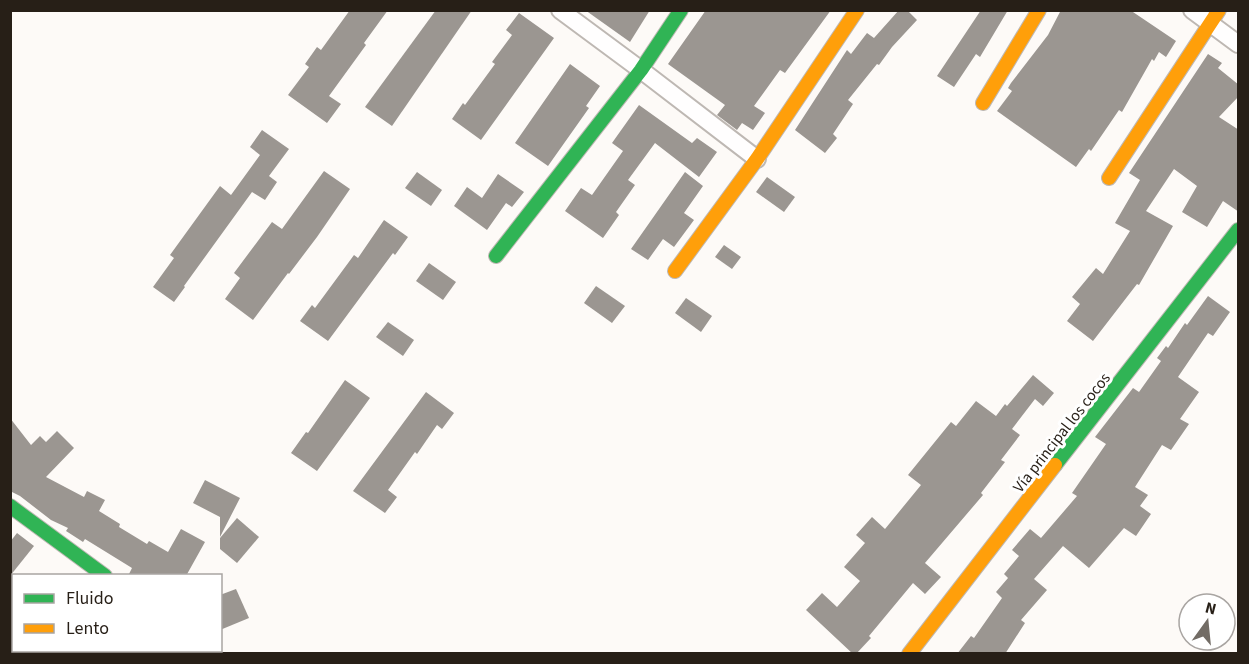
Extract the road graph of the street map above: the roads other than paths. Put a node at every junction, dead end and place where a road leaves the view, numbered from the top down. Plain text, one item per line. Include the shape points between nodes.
1 (560, 10) edge
2 (681, 10) edge
3 (856, 10) edge
4 (1039, 10) edge
5 (1192, 10) edge
6 (1215, 17) edge
7 (1239, 44) edge
8 (641, 70) junction
9 (983, 103) dead end
10 (757, 159) junction
11 (1109, 178) dead end
12 (1239, 231) edge
13 (496, 256) dead end
14 (675, 271) dead end
15 (10, 506) edge
16 (102, 574) edge
17 (909, 654) edge

1 - 8 street
2 - 8 street
3 - 10 street
4 - 9 street
5 - 6 street
6 - 7 street
6 - 11 street
8 - 10 street
8 - 13 street
10 - 14 street
12 - 17 street, Vía principal los cocos
15 - 16 street

